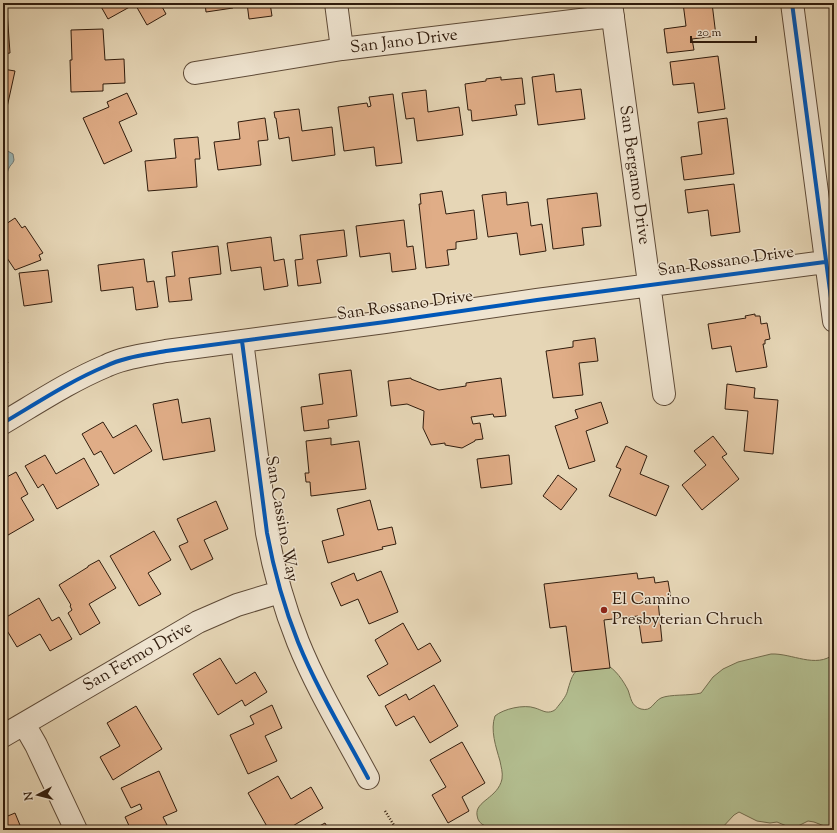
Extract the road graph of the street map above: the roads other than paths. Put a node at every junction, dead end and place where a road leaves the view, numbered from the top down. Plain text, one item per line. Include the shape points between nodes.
1 (336, 3) edge
2 (792, 3) edge
3 (612, 9) edge
4 (342, 50) junction
5 (195, 73) dead end
6 (825, 262) junction
7 (649, 285) junction
8 (834, 321) edge
9 (242, 341) junction
10 (664, 394) dead end
11 (3, 423) edge
12 (280, 592) junction
13 (24, 724) junction
14 (3, 736) edge
15 (368, 778) dead end
16 (76, 830) edge

1 - 4 street
2 - 6 street
3 - 4 street, San Jano Drive
3 - 7 street, San Bergamo Drive
4 - 5 street, San Jano Drive
6 - 7 street, San Rossano Drive
6 - 8 street
7 - 9 street, San Rossano Drive
7 - 10 street, San Bergamo Drive
9 - 11 street, San Rossano Drive via 135,356 107,365
9 - 12 street, San Cassino Way via 267,533
12 - 13 street, San Fermo Drive via 237,605 198,622
12 - 15 street, San Cassino Way via 306,661
13 - 14 street, San Fermo Drive
13 - 16 street

